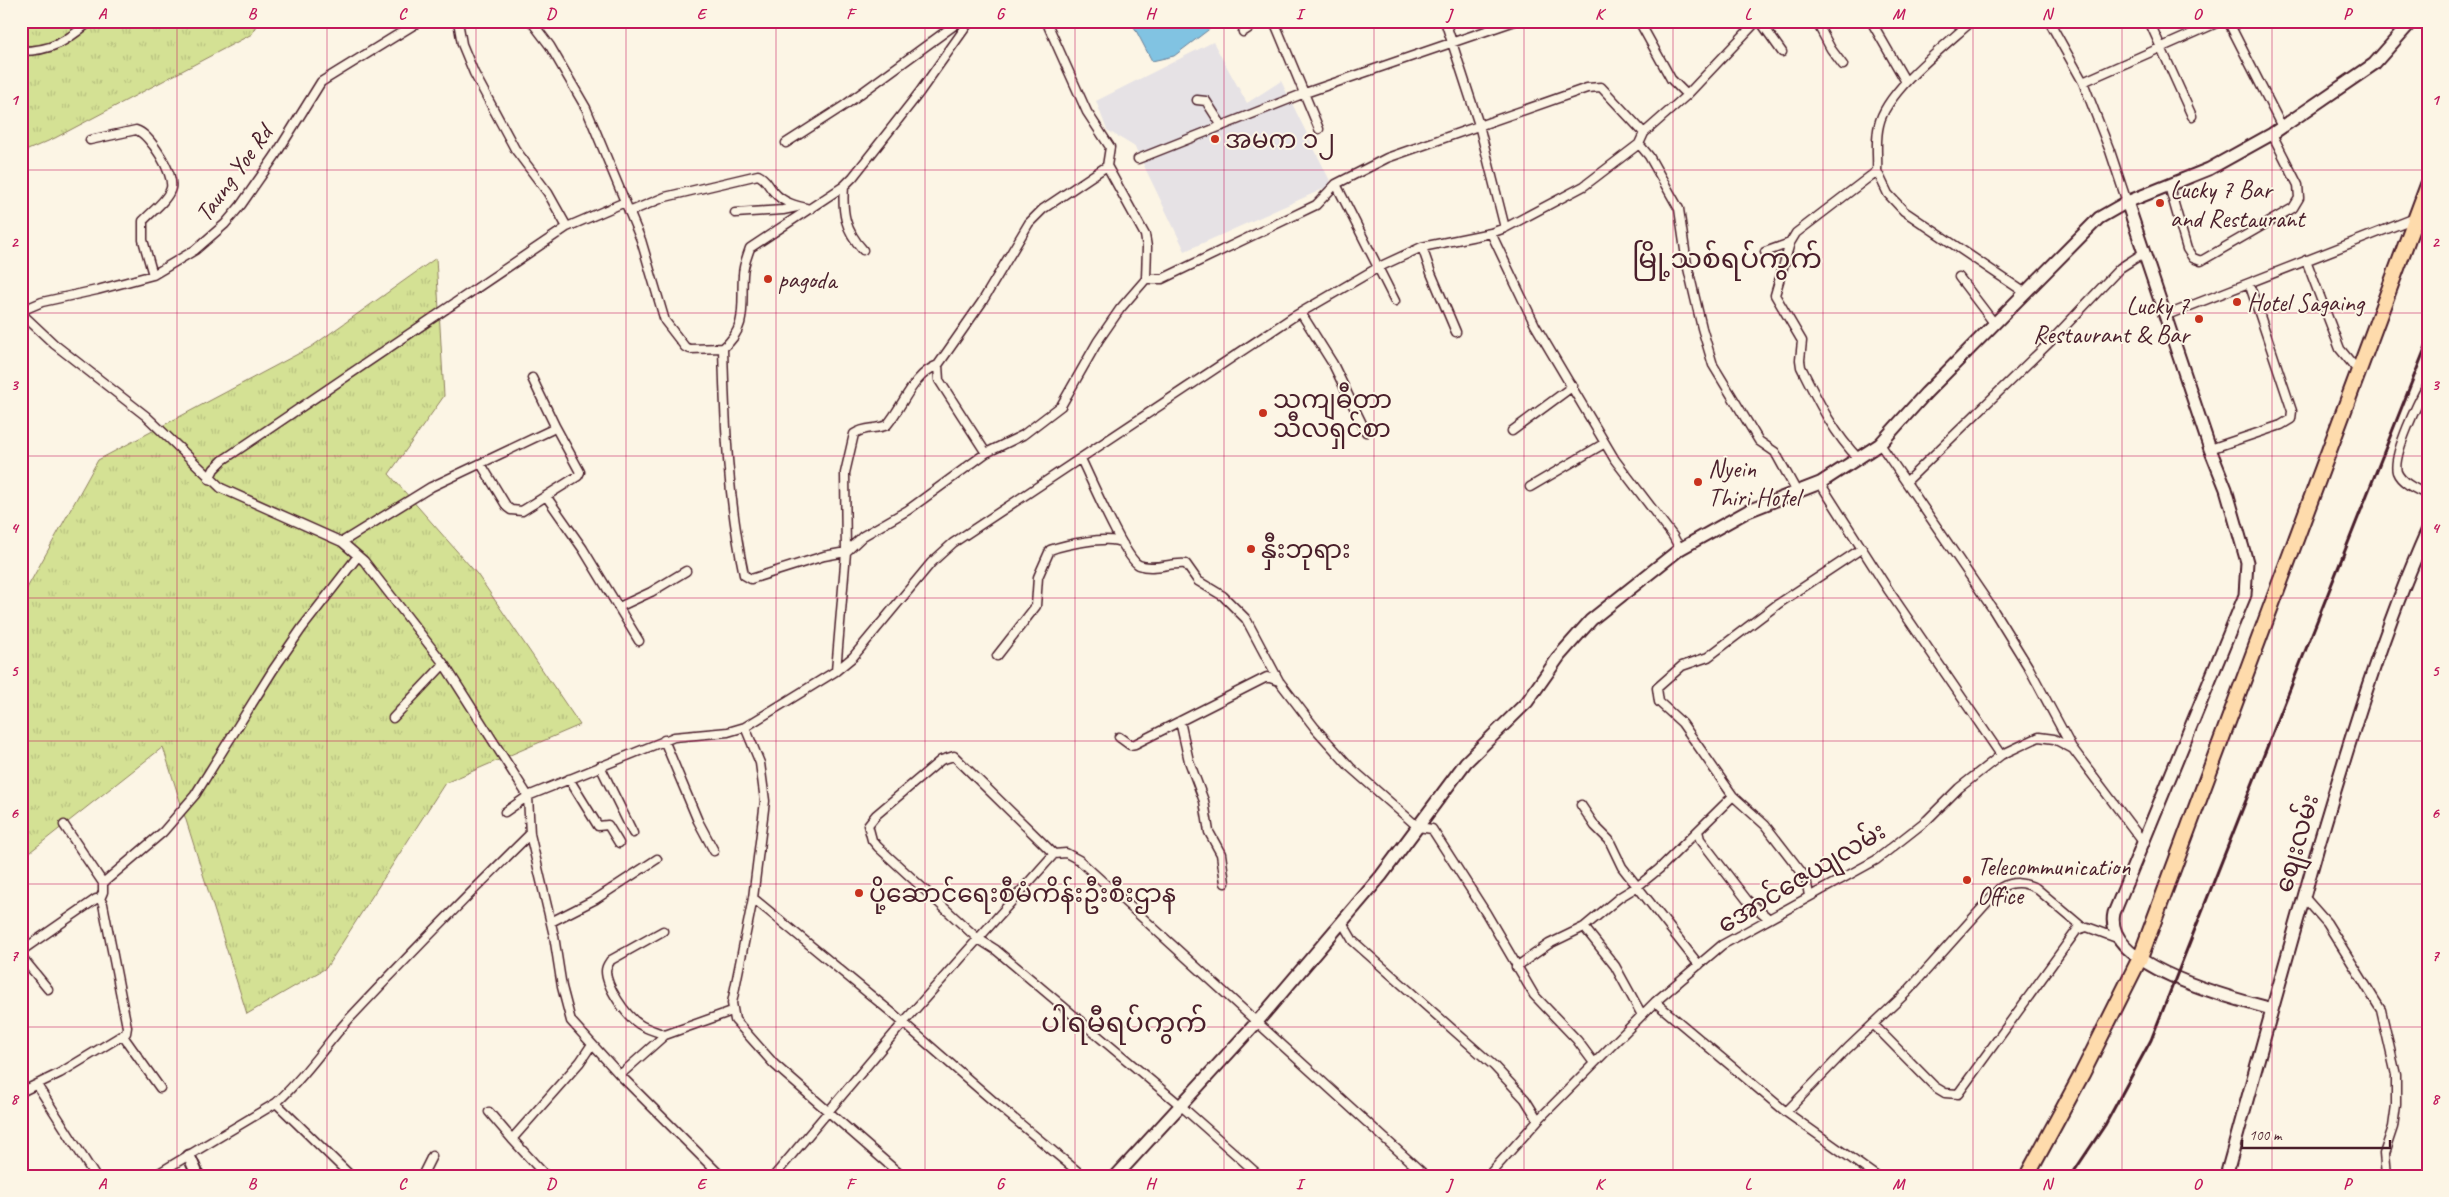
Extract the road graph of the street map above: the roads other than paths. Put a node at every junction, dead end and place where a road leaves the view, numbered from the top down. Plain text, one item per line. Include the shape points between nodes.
1 (91, 21) edge
2 (420, 21) edge
3 (458, 21) edge
4 (531, 21) edge
5 (960, 21) edge
6 (970, 21) edge
7 (1046, 21) edge
8 (1260, 21) edge
9 (1274, 21) edge
10 (1444, 21) edge
11 (1515, 21) edge
12 (1639, 21) edge
13 (1759, 21) edge
14 (1816, 21) edge
15 (1871, 21) edge
16 (1972, 21) edge
17 (2048, 21) edge
18 (2149, 21) edge
19 (2221, 21) edge
20 (2228, 21) edge
21 (2412, 21) edge
22 (1244, 32) dead end
23 (1451, 42) junction
24 (2162, 46) junction
25 (21, 51) edge
26 (1782, 52) dead end
27 (1843, 65) dead end
28 (1906, 82) junction
29 (2083, 82) junction
30 (1305, 93) junction
31 (1687, 95) junction
32 (1197, 100) dead end
33 (2192, 116) dead end
34 (1479, 125) junction
35 (1222, 126) junction
36 (1318, 129) dead end
37 (2277, 131) junction
38 (1644, 133) junction
39 (90, 140) dead end
40 (786, 143) dead end
41 (1639, 144) junction
42 (1138, 159) dead end
43 (1107, 166) junction
44 (1877, 171) junction
45 (1336, 184) junction
46 (2428, 185) edge
47 (844, 186) junction
48 (2168, 186) junction
49 (625, 202) junction
50 (2127, 202) junction
51 (799, 206) junction
52 (810, 209) junction
53 (629, 212) junction
54 (735, 213) dead end
55 (2415, 218) junction
56 (567, 226) junction
57 (1506, 228) junction
58 (1491, 233) junction
59 (1790, 243) junction
60 (1422, 247) junction
61 (863, 250) dead end
62 (1765, 252) dead end
63 (2145, 252) junction
64 (2306, 260) junction
65 (1379, 267) junction
66 (153, 274) junction
67 (1959, 276) dead end
68 (1146, 279) junction
69 (2249, 283) junction
70 (2024, 292) junction
71 (1395, 301) dead end
72 (21, 312) edge
73 (1301, 313) junction
74 (2167, 315) junction
75 (1994, 323) junction
76 (1456, 332) dead end
77 (723, 348) junction
78 (938, 365) junction
79 (2359, 372) junction
80 (532, 378) dead end
81 (2428, 384) edge
82 (1573, 386) junction
83 (555, 426) junction
84 (1512, 431) dead end
85 (1366, 432) dead end
86 (1605, 443) junction
87 (1880, 444) junction
88 (2210, 450) junction
89 (986, 453) junction
90 (1081, 459) junction
91 (1859, 459) junction
92 (481, 464) junction
93 (209, 478) junction
94 (1906, 482) junction
95 (1820, 483) junction
96 (1530, 487) dead end
97 (1798, 492) junction
98 (2428, 495) edge
99 (546, 496) junction
100 (2428, 529) edge
101 (342, 542) junction
102 (1125, 546) junction
103 (1680, 549) junction
104 (1861, 549) junction
105 (846, 552) junction
106 (358, 556) junction
107 (686, 572) dead end
108 (619, 607) junction
109 (639, 641) dead end
110 (997, 656) dead end
111 (444, 664) junction
112 (836, 671) junction
113 (1279, 681) junction
114 (393, 718) dead end
115 (1180, 721) junction
116 (745, 727) junction
117 (1119, 737) dead end
118 (664, 740) junction
119 (2073, 750) junction
120 (2001, 756) junction
121 (600, 766) junction
122 (569, 780) junction
123 (528, 796) junction
124 (1733, 796) junction
125 (1581, 805) dead end
126 (505, 812) dead end
127 (64, 825) dead end
128 (1418, 827) junction
129 (1698, 830) junction
130 (634, 833) dead end
131 (530, 834) junction
132 (2143, 842) junction
133 (619, 843) dead end
134 (714, 851) dead end
135 (1054, 854) junction
136 (657, 859) dead end
137 (103, 883) junction
138 (1225, 883) dead end
139 (1638, 886) junction
140 (1809, 896) junction
141 (2304, 897) junction
142 (753, 898) junction
143 (100, 899) junction
144 (1768, 918) junction
145 (551, 922) junction
146 (1342, 922) junction
147 (1584, 926) junction
148 (2082, 927) junction
149 (662, 930) dead end
150 (977, 938) junction
151 (2117, 938) junction
152 (21, 952) edge
153 (21, 956) edge
154 (2140, 958) junction
155 (1699, 965) junction
156 (1516, 967) junction
157 (48, 989) dead end
158 (1655, 1002) junction
159 (2272, 1008) junction
160 (732, 1011) junction
161 (1642, 1015) junction
162 (1256, 1022) junction
163 (903, 1023) junction
164 (1874, 1024) junction
165 (664, 1035) junction
166 (123, 1036) junction
167 (592, 1044) junction
168 (1594, 1063) junction
169 (620, 1075) junction
170 (37, 1085) junction
171 (160, 1088) dead end
172 (21, 1092) edge
173 (276, 1103) junction
174 (1180, 1105) junction
175 (489, 1112) dead end
176 (828, 1112) junction
177 (1786, 1112) junction
178 (1538, 1120) junction
179 (512, 1139) junction
180 (189, 1156) junction
181 (432, 1156) dead end
182 (95, 1176) edge
183 (154, 1176) edge
184 (198, 1176) edge
185 (351, 1176) edge
186 (422, 1176) edge
187 (546, 1176) edge
188 (721, 1176) edge
189 (774, 1176) edge
190 (902, 1176) edge
191 (1083, 1176) edge
192 (1116, 1176) edge
193 (1260, 1176) edge
194 (1426, 1176) edge
195 (1488, 1176) edge
196 (1876, 1176) edge
197 (2027, 1176) edge
198 (2226, 1176) edge
199 (2386, 1176) edge

1 - 25 street via 70,38 48,49
2 - 66 street, Taung Yoe Rd via 321,82 274,156 225,224 195,250
3 - 56 street via 462,44 474,73 515,149 548,193
4 - 49 street via 586,108
5 - 40 street via 845,105
6 - 47 street via 919,93
7 - 43 street via 1087,112 1110,147
8 - 22 street
9 - 30 street
10 - 23 street
11 - 23 street
12 - 31 street via 1672,79
13 - 26 street
13 - 31 street
14 - 27 street
15 - 28 street
16 - 28 street
17 - 29 street
18 - 24 street
19 - 24 street
20 - 37 street
21 - 37 street via 2374,64
23 - 30 street
23 - 34 street
24 - 29 street
24 - 33 street
28 - 44 street via 1879,123
29 - 50 street
30 - 35 street
30 - 36 street
31 - 38 street
32 - 35 street via 1206,100
34 - 38 street via 1587,88 1601,87
34 - 45 street via 1387,158
34 - 57 street
35 - 42 street
37 - 48 street via 2209,169
37 - 48 street via 2298,185 2299,198 2294,208 2201,262 2193,258 2187,249
38 - 41 street
39 - 66 street via 136,130 149,137 171,180 168,193 143,221 143,240
41 - 57 street via 1584,186
41 - 97 street via 1679,209 1689,273 1713,365 1759,441 1775,452
43 - 68 street via 1144,235
43 - 78 street via 1043,209 1029,223 982,302
44 - 59 street via 1798,230
44 - 70 street via 1888,194 1904,211
45 - 65 street
45 - 68 street via 1316,205 1162,279
46 - 55 highway
47 - 52 street
47 - 61 street via 847,227
48 - 50 street
49 - 53 street
49 - 56 street
50 - 63 street
50 - 70 street via 2099,218
51 - 52 street
51 - 53 street via 789,204 774,193 765,178 758,175 665,197
51 - 54 street
52 - 77 street via 750,248 743,273 739,330
53 - 77 street via 641,240 665,321 690,350
55 - 64 street
55 - 79 highway
56 - 93 street via 231,455 214,469
57 - 58 street
58 - 60 street
58 - 82 street via 1536,325
59 - 62 street
59 - 91 street via 1775,295 1802,341 1801,367 1822,409
60 - 65 street
60 - 76 street
63 - 74 street
63 - 94 street via 2120,268 2051,341
64 - 69 street
64 - 79 street via 2340,349
65 - 71 street
65 - 73 street
66 - 72 street, Taung Yoe Rd via 42,302
67 - 75 street
68 - 89 street via 1098,341 1061,406 1023,435
69 - 74 street
69 - 88 street via 2292,412 2291,418 2281,425
70 - 75 street
72 - 93 street via 54,344 146,416
73 - 85 street via 1333,364
73 - 90 street
74 - 88 street
75 - 87 street
77 - 105 street via 726,460 744,575 751,579
78 - 89 street via 942,386
78 - 105 street via 919,377 887,425 854,434 845,473
79 - 154 highway
80 - 83 street
81 - 98 street via 2404,436 2397,464 2402,480
82 - 84 street
82 - 86 street
83 - 92 street via 542,436
83 - 99 street via 580,472
86 - 96 street
86 - 103 street
87 - 91 street
87 - 94 street
88 - 132 street via 2226,489 2248,562 2245,595
89 - 105 street via 908,510 863,536
90 - 102 street
90 - 112 street via 953,543 931,563 853,657
91 - 95 street
92 - 99 street via 511,510 522,511
92 - 101 street via 431,487
93 - 101 street via 221,488
94 - 119 street via 1992,608
95 - 97 street
95 - 104 street
97 - 103 street via 1748,511
99 - 108 street
100 - 141 street, စျေးလမ်း via 2408,574 2349,742
101 - 106 street
102 - 110 street via 1120,541 1105,541 1065,544 1050,550 1038,577 1036,606
102 - 113 street via 1138,564 1186,564 1198,581 1223,596 1254,630
103 - 128 street via 1591,620 1560,655 1526,702 1466,762
104 - 120 street
104 - 124 street via 1778,604 1708,657 1682,666 1657,688 1659,702 1682,723
105 - 112 street
106 - 111 street
106 - 137 street via 273,670 195,795 162,832
107 - 108 street
108 - 109 street
111 - 114 street
111 - 123 street
112 - 116 street
113 - 115 street via 1266,678
113 - 128 street via 1295,705 1350,767
115 - 117 street via 1130,745
115 - 138 street via 1210,832 1221,854
116 - 118 street
116 - 142 street via 760,763 765,802
118 - 121 street
118 - 134 street
119 - 120 street, အောင်ဇေယျလမ်း via 2054,739 2039,737
119 - 132 street, အောင်ဇေယျလမ်း
120 - 140 street, အောင်ဇေယျလမ်း via 1876,860
121 - 122 street
121 - 130 street
122 - 123 street
122 - 133 street via 598,826 608,825
123 - 126 street
123 - 131 street
124 - 129 street
124 - 140 street via 1765,824 1806,878
125 - 139 street via 1609,840 1622,867
127 - 137 street
128 - 146 street
128 - 156 street via 1432,829
129 - 139 street
129 - 144 street via 1700,839 1747,900
131 - 145 street
131 - 173 street via 433,929
132 - 151 street via 2114,913 2112,922
135 - 150 street
135 - 150 street via 954,756 941,760 876,815 868,824 872,840
135 - 162 street via 1066,853 1079,860
136 - 145 street via 596,899
137 - 143 street via 104,892
139 - 147 street
139 - 155 street
140 - 144 street, အောင်ဇေယျလမ်း
141 - 159 street, စျေးလမ်း
141 - 199 street via 2327,923 2381,1010 2396,1075 2393,1127 2384,1154
142 - 160 street
142 - 163 street
143 - 152 street
143 - 166 street via 104,904 127,1027
144 - 155 street, အောင်ဇေယျလမ်း via 1722,945
145 - 167 street via 571,1022
146 - 162 street
146 - 178 street via 1353,941 1494,1066 1525,1099
147 - 156 street via 1549,944
147 - 161 street via 1615,966
148 - 151 street
148 - 164 street via 2036,888 2009,883 2000,888 1906,994
148 - 164 street via 2071,937 1958,1094 1945,1093 1935,1087
149 - 165 street via 611,960 606,971 613,993 627,1014 638,1024
150 - 163 street
150 - 174 street via 996,950
151 - 154 street
153 - 157 street
154 - 159 street via 2212,993
154 - 197 highway
155 - 158 street, အောင်ဇေယျလမ်း
156 - 168 street via 1534,995
158 - 161 street, အောင်ဇေယျလမ်း
158 - 177 street
159 - 198 street, စျေးလမ်း
160 - 165 street
160 - 176 street via 735,1020 774,1064
161 - 168 street, အောင်ဇေယျလမ်း
162 - 174 street
162 - 194 street
163 - 176 street
163 - 191 street
164 - 177 street
165 - 169 street
166 - 170 street
166 - 171 street
167 - 169 street
167 - 179 street
168 - 178 street, အောင်ဇေယျလမ်း
169 - 188 street
170 - 172 street
170 - 182 street
173 - 180 street
173 - 185 street
174 - 192 street
174 - 193 street
175 - 179 street
176 - 189 street
176 - 190 street
177 - 196 street
178 - 195 street, အောင်ဇေယျလမ်း
179 - 187 street
180 - 183 street
180 - 184 street
181 - 186 street

